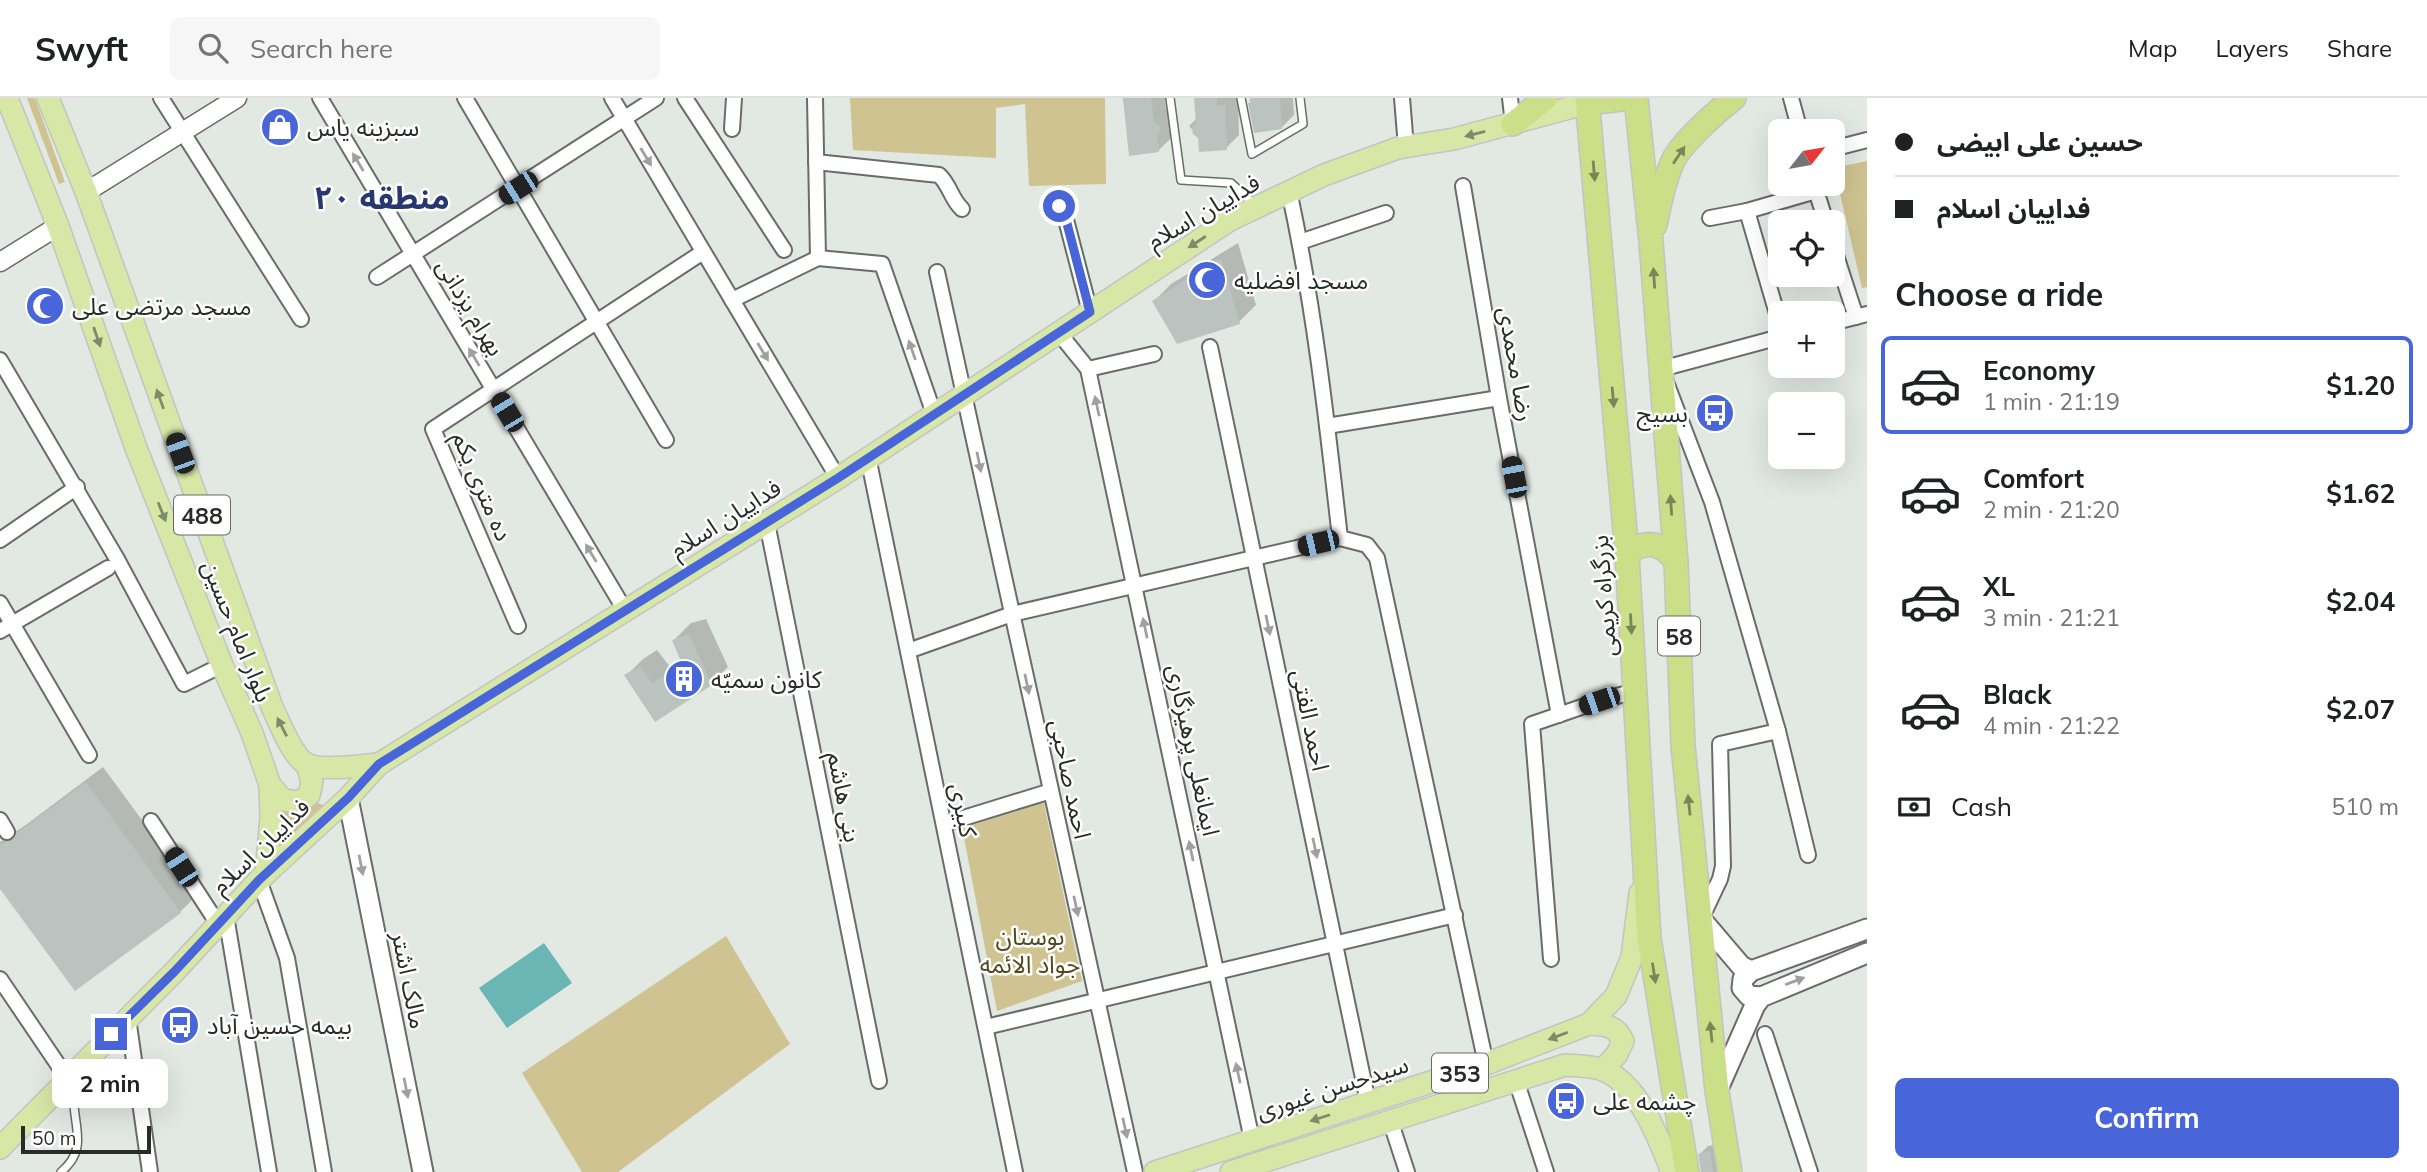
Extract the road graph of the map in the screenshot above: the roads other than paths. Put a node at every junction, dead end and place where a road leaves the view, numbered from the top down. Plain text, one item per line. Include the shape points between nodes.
1 (7, 98) edge
2 (48, 98) edge
3 (161, 98) edge
4 (236, 98) edge
5 (320, 98) edge
6 (465, 98) edge
7 (611, 98) edge
8 (656, 98) edge
9 (685, 98) edge
10 (734, 98) edge
11 (815, 98) edge
12 (1170, 98) edge
13 (1241, 98) edge
14 (1300, 98) edge
15 (1402, 98) edge
16 (1510, 98) edge
17 (1546, 98) edge
18 (1629, 98) edge
19 (1636, 98) edge
20 (1734, 98) edge
21 (1791, 98) edge
22 (1588, 100) edge
23 (1797, 119) edge
24 (625, 120) junction
25 (1513, 124) junction
26 (732, 129) dead end
27 (183, 132) junction
28 (1867, 141) edge
29 (1845, 146) edge
30 (1406, 147) junction
31 (816, 162) junction
32 (1463, 186) dead end
33 (518, 188) junction
34 (1289, 191) junction
35 (86, 192) junction
36 (1790, 196) edge
37 (1052, 204) dead end
38 (1257, 207) junction
39 (962, 209) dead end
40 (1747, 211) junction
41 (1386, 213) dead end
42 (1710, 218) dead end
43 (58, 226) junction
44 (1300, 242) junction
45 (1651, 242) junction
46 (784, 250) dead end
47 (703, 252) junction
48 (413, 254) junction
49 (818, 258) junction
50 (0, 262) edge
51 (937, 272) dead end
52 (1845, 276) edge
53 (377, 277) dead end
54 (732, 300) junction
55 (1773, 301) edge
56 (1090, 312) junction
57 (1861, 316) edge
58 (301, 319) dead end
59 (597, 322) junction
60 (1059, 333) junction
61 (1768, 341) edge
62 (1210, 347) dead end
63 (1154, 355) dead end
64 (0, 360) edge
65 (1088, 369) junction
66 (1661, 369) junction
67 (494, 390) junction
68 (964, 395) junction
69 (1499, 398) junction
70 (934, 414) junction
71 (1327, 426) junction
72 (666, 440) dead end
73 (869, 457) junction
74 (838, 478) junction
75 (77, 487) junction
76 (767, 523) junction
77 (1340, 538) junction
78 (0, 540) edge
79 (1627, 554) junction
80 (1254, 558) junction
81 (1676, 562) junction
82 (108, 568) dead end
83 (1136, 584) junction
84 (0, 603) edge
85 (626, 612) junction
86 (1012, 614) junction
87 (518, 626) dead end
88 (6, 627) edge
89 (908, 651) junction
90 (210, 671) dead end
91 (1635, 691) junction
92 (1559, 715) junction
93 (1778, 731) junction
94 (89, 755) dead end
95 (307, 764) junction
96 (379, 764) junction
97 (270, 785) junction
98 (1051, 791) junction
99 (348, 798) junction
100 (151, 821) dead end
101 (944, 824) junction
102 (1808, 855) dead end
103 (1644, 856) junction
104 (262, 877) junction
105 (1455, 915) junction
106 (1701, 919) junction
107 (222, 920) junction
108 (1867, 929) edge
109 (1335, 944) junction
110 (1867, 953) edge
111 (1551, 959) dead end
112 (1751, 971) junction
113 (1217, 972) junction
114 (0, 979) edge
115 (1761, 997) junction
116 (1097, 1000) junction
117 (128, 1018) junction
118 (1589, 1024) junction
119 (986, 1027) junction
120 (1765, 1034) dead end
121 (1486, 1064) junction
122 (1603, 1070) junction
123 (73, 1072) junction
124 (1516, 1080) junction
125 (878, 1081) dead end
126 (1717, 1091) junction
127 (1368, 1102) junction
128 (1390, 1120) junction
129 (1252, 1140) junction
130 (0, 1148) edge
131 (1274, 1165) edge
132 (61, 1172) edge
133 (150, 1172) edge
134 (269, 1172) edge
135 (324, 1172) edge
136 (423, 1172) edge
137 (1015, 1172) edge
138 (1135, 1172) edge
139 (1155, 1172) edge
140 (1231, 1172) edge
141 (1406, 1172) edge
142 (1546, 1172) edge
143 (1672, 1172) edge
144 (1686, 1172) edge
145 (1730, 1172) edge
146 (1810, 1172) edge

1 - 43 main road, بلوار امام حسین / 488
2 - 35 main road, بلوار امام حسین / 488
3 - 27 street
4 - 27 street
48 -> 5 street, بهرام یزدانی
6 - 33 street
7 - 24 street
8 - 24 street
9 - 46 street
10 - 26 street
11 - 31 street
12 - 38 lane via 1181,180 1231,183
13 - 14 lane via 1252,155 1303,124
15 - 30 street
16 - 25 street
17 - 25 highway
18 - 22 highway
19 - 45 highway, 58
45 -> 20 highway via 1675,157
21 - 23 street
22 - 25 main road, فداییان اسلام
22 -> 79 highway, بزرگراه کریمی / 58
24 - 33 street
24 -> 47 street
25 -> 30 main road, فداییان اسلام
27 - 35 street
27 - 58 street
28 - 29 street
30 - 34 main road, فداییان اسلام
31 - 39 street via 939,175
31 - 49 street
32 - 69 street, رضا محمدی
33 - 48 street
33 - 59 street
34 - 38 main road, فداییان اسلام
34 - 44 street
95 -> 35 main road, بلوار امام حسین / 488 via 294,751 272,707
36 - 40 street
37 - 56 street via 1064,212
38 -> 56 main road, فداییان اسلام
40 - 42 street
40 - 55 street
41 - 44 street
43 - 50 street
43 -> 97 main road, بلوار امام حسین / 488 via 136,449
44 - 71 street
66 -> 45 highway, 58
47 - 54 street
47 - 59 street, ده متری یکم
48 - 53 street
67 -> 48 street, بهرام یزدانی
49 - 54 street
70 -> 49 street via 882,264
51 - 68 street, احمد صاحبی
52 - 57 street
54 -> 74 street
56 - 60 main road, فداییان اسلام
59 - 67 street, ده متری یکم
59 - 72 street
60 - 65 street
60 - 68 main road, فداییان اسلام
61 - 66 street
62 - 80 street, احمد الفتی
63 - 65 street
64 - 75 street
83 -> 65 street, ایمانعلی پرهیزگاری
81 -> 66 highway, 58
66 - 93 street via 1712,502
85 -> 67 street, بهرام یزدانی
67 - 87 street, ده متری یکم via 433,429
68 - 70 main road, فداییان اسلام
68 -> 86 street, احمد صاحبی
69 - 71 street
69 - 92 street, رضا محمدی
70 - 73 main road, فداییان اسلام
71 - 77 street
73 - 74 main road, فداییان اسلام
73 - 89 street, کبیری
74 - 76 main road, فداییان اسلام
75 - 78 street
75 - 90 street via 184,684
76 - 85 main road, فداییان اسلام
76 - 125 street, بنی هاشم
77 - 80 street
77 - 105 street via 1367,545 1377,558
79 - 81 highway via 1654,544
79 -> 91 highway, بزرگراه کریمی / 58
80 - 83 street
80 -> 109 street, احمد الفتی
106 -> 81 highway, 58 via 1683,745
82 - 88 street
83 - 86 street
113 -> 83 street, ایمانعلی پرهیزگاری
84 - 88 street
85 - 96 main road, فداییان اسلام
86 - 89 street
86 -> 98 street, احمد صاحبی
88 - 94 street
89 - 101 street, کبیری
91 - 92 street
91 - 103 highway, بزرگراه کریمی / 58
92 - 111 street via 1532,724
93 - 102 street
93 - 106 street via 1720,744 1723,866
95 - 96 main road via 333,768
95 - 97 main road via 312,782 309,794 299,802 283,800
96 - 99 main road, فداییان اسلام
97 - 104 main road, بلوار امام حسین / 488 via 271,817
98 - 101 street
98 -> 116 street, احمد صاحبی
99 - 104 main road, فداییان اسلام
99 -> 136 main road, مالک اشتر
100 - 107 street
101 - 119 street, کبیری
103 - 118 main road, سیدحسن غیوری / 353 via 1632,957 1616,996
103 -> 144 highway, بزرگراه کریمی / 58 via 1649,939
104 - 107 main road, فداییان اسلام
104 - 135 street via 287,958
105 - 109 street
105 - 121 street
106 - 112 main road via 1741,966
126 -> 106 highway, 58
107 - 117 main road, فداییان اسلام
107 - 134 street
108 - 112 main road
109 - 113 street
109 - 127 street, احمد الفتی
115 -> 110 main road
112 - 115 main road via 1742,988 1749,996
113 - 116 street
129 -> 113 street, ایمانعلی پرهیزگاری
114 - 123 street
115 - 126 main road
116 - 119 street
116 -> 138 street, احمد صاحبی
117 - 123 main road, فداییان اسلام
117 - 133 street
118 -> 121 main road, سیدحسن غیوری / 353
118 - 122 main road via 1609,1025 1619,1031 1623,1041
119 - 137 street, کبیری
120 - 146 street
121 - 127 main road, سیدحسن غیوری / 353
122 - 124 main road, سیدحسن غیوری / 353 via 1565,1065
122 - 143 main road, سیدحسن غیوری / 353 via 1628,1087 1652,1122
123 - 130 main road, فداییان اسلام
123 - 132 lane via 79,1132 72,1163
124 - 128 main road, سیدحسن غیوری / 353
124 - 142 street
126 - 145 highway, 58
127 -> 129 main road, سیدحسن غیوری / 353
128 - 131 main road, سیدحسن غیوری / 353
128 - 141 street
129 - 139 main road, سیدحسن غیوری / 353
131 - 140 main road, سیدحسن غیوری / 353

